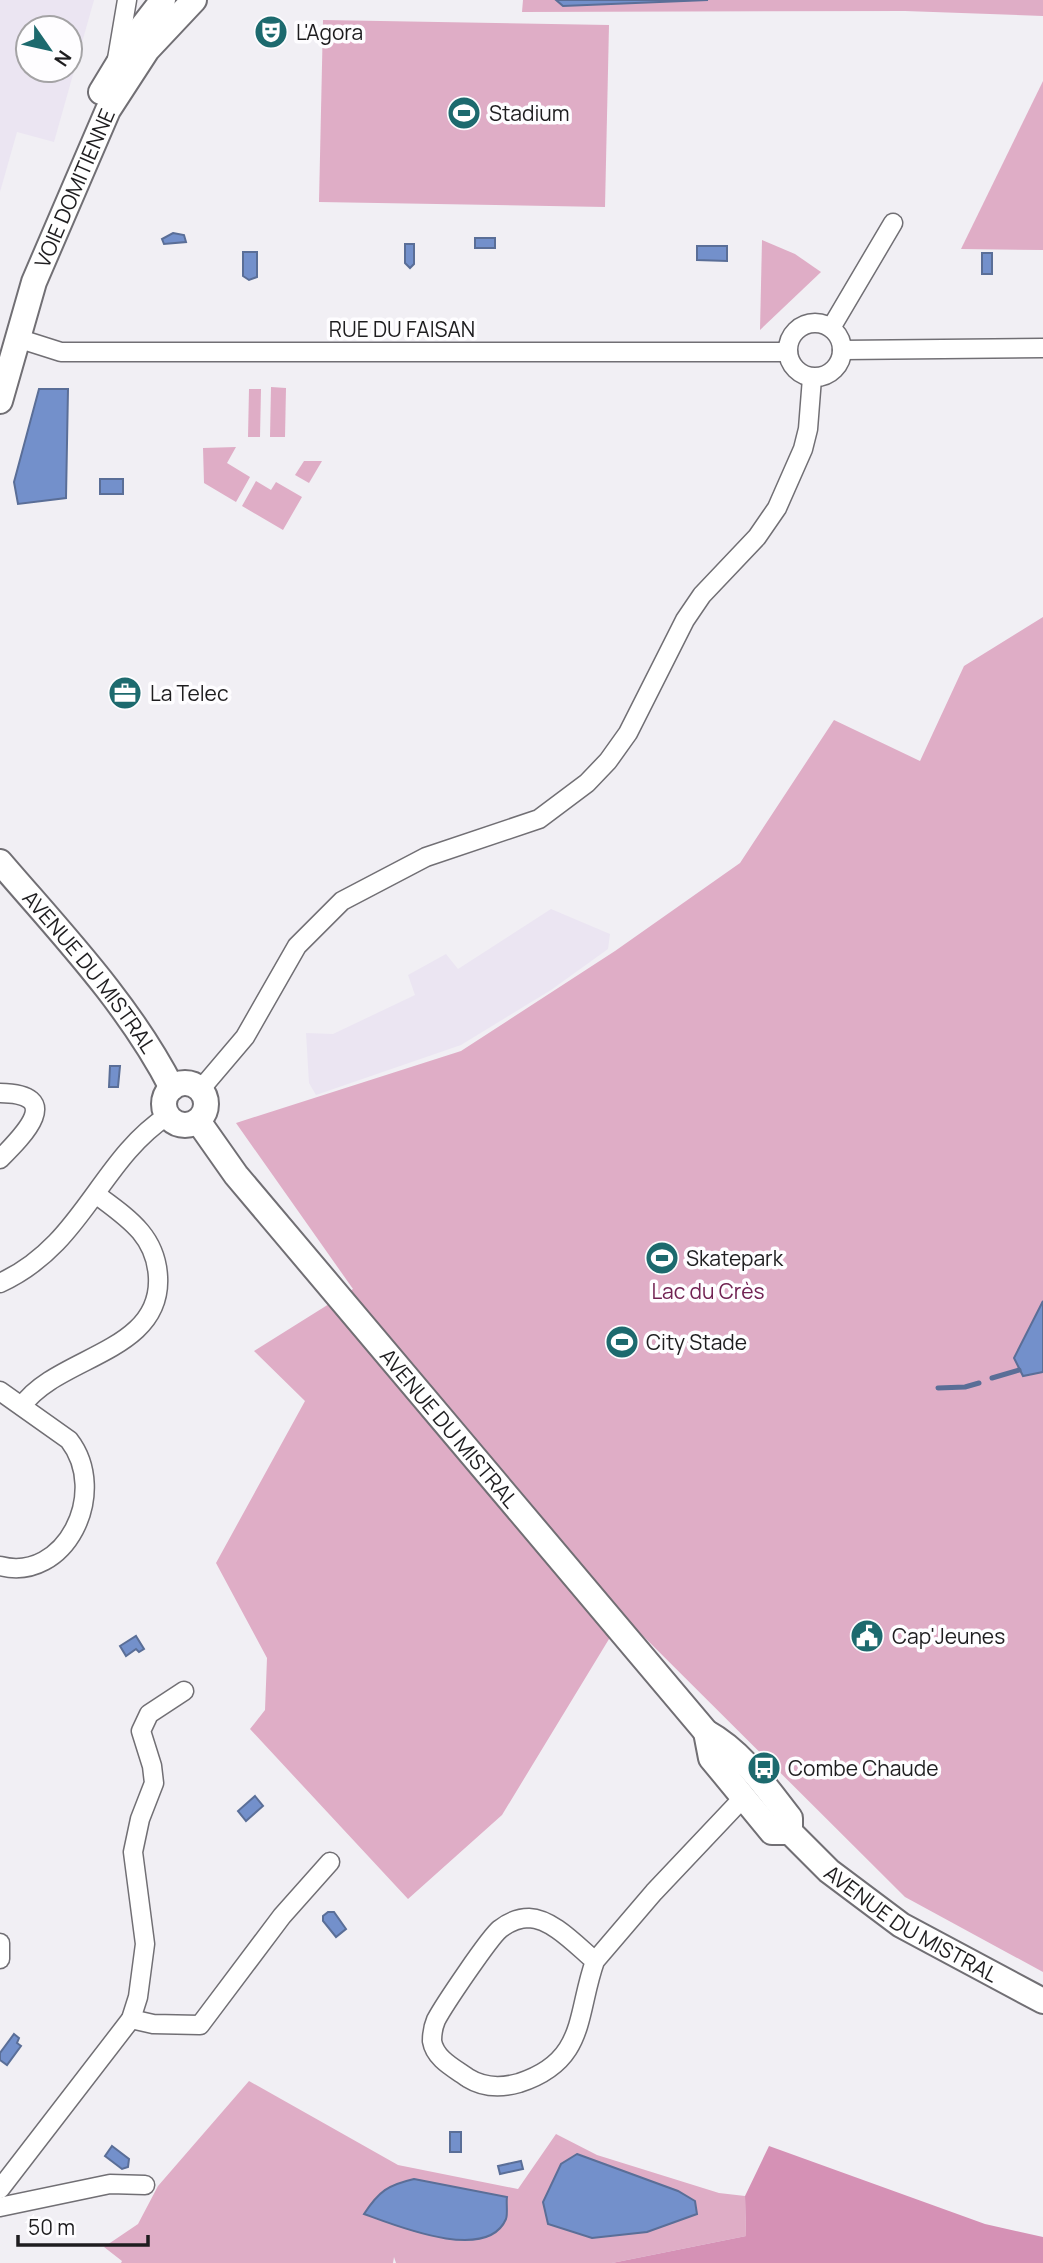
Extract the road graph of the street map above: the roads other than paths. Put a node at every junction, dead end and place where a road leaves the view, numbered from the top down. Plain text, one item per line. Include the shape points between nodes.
1 (127, 0) edge
2 (163, 0) edge
3 (194, 0) edge
4 (117, 62) junction
5 (893, 223) dead end
6 (831, 328) junction
7 (9, 340) edge
8 (1043, 348) edge
9 (842, 350) junction
10 (788, 352) junction
11 (812, 377) junction
12 (0, 401) edge
13 (0, 862) edge
14 (172, 1088) junction
15 (200, 1090) junction
16 (0, 1093) edge
17 (167, 1116) junction
18 (198, 1121) junction
19 (0, 1159) edge
20 (97, 1195) junction
21 (0, 1283) edge
22 (0, 1391) edge
23 (22, 1406) junction
24 (0, 1566) edge
25 (184, 1691) dead end
26 (706, 1732) junction
27 (743, 1799) junction
28 (790, 1832) junction
29 (330, 1862) dead end
30 (0, 1943) edge
31 (0, 1959) edge
32 (595, 1961) junction
33 (1043, 2001) edge
34 (131, 2019) junction
35 (145, 2185) dead end
36 (0, 2189) edge
37 (0, 2207) edge

1 - 4 street
2 - 4 street, VOIE DOMITIENNE
3 - 7 street, VOIE DOMITIENNE via 147,50 108,110
4 - 7 street, VOIE DOMITIENNE via 23,265
5 - 6 street
6 - 9 street
6 - 10 street via 806,325 792,335
7 - 10 street, RUE DU FAISAN via 61,352
7 - 12 street, VOIE DOMITIENNE
8 - 9 street
9 - 11 street via 836,368
10 - 11 street via 795,369
11 - 15 street via 803,449 777,508 685,620 634,723 608,761 539,819 426,858 342,901 296,946 245,1037
13 - 14 street, AVENUE DU MISTRAL via 114,999
14 - 15 street via 189,1084
14 - 17 street via 164,1104
15 - 18 street via 206,1104
16 - 19 street via 26,1096 35,1110 30,1128
17 - 18 street via 178,1124
17 - 20 street via 137,1141
18 - 26 street, AVENUE DU MISTRAL via 236,1175
20 - 21 street via 51,1250
20 - 23 street via 150,1241 157,1261 153,1305 134,1333 44,1382
22 - 23 street
23 - 24 street via 59,1430 78,1451 86,1478 85,1506 75,1530 53,1553 23,1566
25 - 34 street via 149,1714 142,1725 154,1783 133,1853 145,1944
26 - 27 street, AVENUE DU MISTRAL via 711,1758
26 - 28 street, AVENUE DU MISTRAL via 728,1745 755,1774 790,1818
27 - 28 street, AVENUE DU MISTRAL via 772,1832
27 - 32 street
28 - 33 street, AVENUE DU MISTRAL via 829,1871 901,1925
29 - 34 street via 282,1916 200,2025
30 - 31 street
32 - 32 street via 539,1919 512,1921 497,1931 436,2020 435,2051 475,2082 497,2087 542,2074 572,2041
34 - 36 street
35 - 37 street via 110,2184

